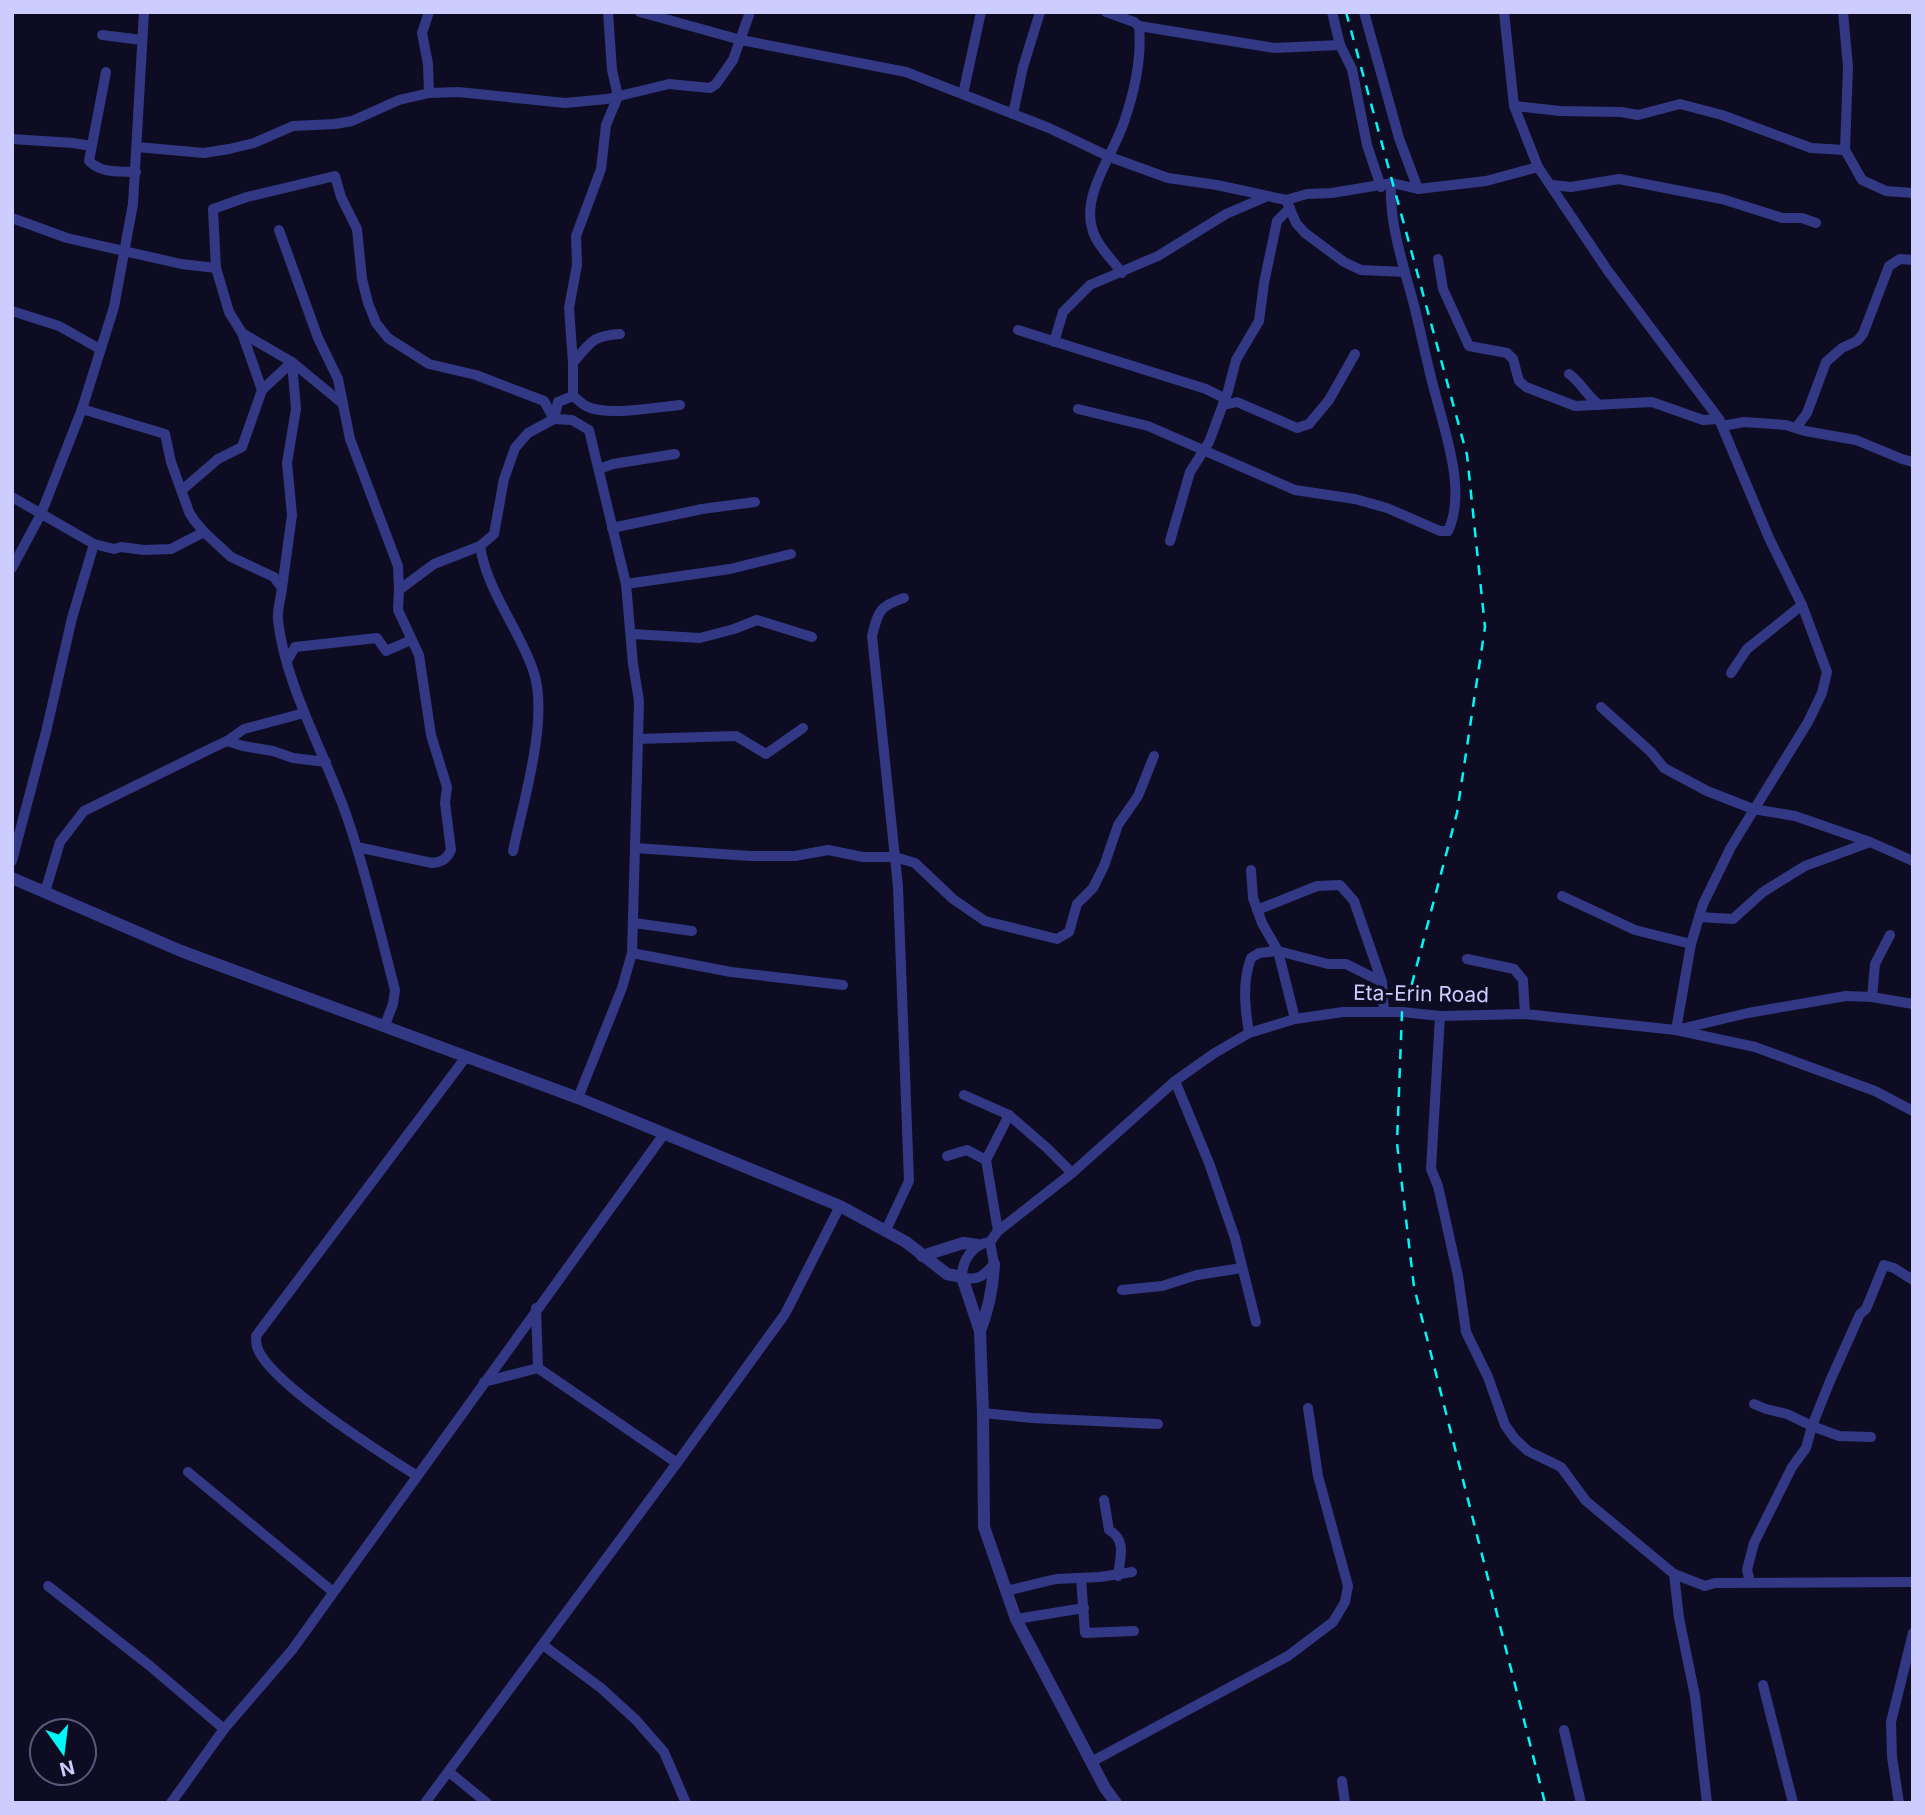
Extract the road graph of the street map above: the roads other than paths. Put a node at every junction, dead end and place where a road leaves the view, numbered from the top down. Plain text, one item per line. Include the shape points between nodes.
1 (144, 12) edge
2 (429, 12) edge
3 (608, 12) edge
4 (640, 12) edge
5 (750, 12) edge
6 (981, 12) edge
7 (1040, 12) edge
8 (1106, 12) edge
9 (1332, 12) edge
10 (1364, 12) edge
11 (1504, 12) edge
12 (1843, 12) edge
13 (663, 15) edge
14 (1139, 26) junction
15 (102, 35) dead end
16 (142, 40) junction
17 (741, 40) junction
18 (1340, 45) junction
19 (106, 72) dead end
20 (429, 93) junction
21 (962, 94) junction
22 (618, 96) junction
23 (1514, 106) junction
24 (1013, 114) junction
25 (12, 139) edge
26 (91, 146) junction
27 (137, 147) junction
28 (1845, 150) junction
29 (1110, 157) junction
30 (1538, 167) junction
31 (136, 172) junction
32 (1386, 185) junction
33 (1552, 185) junction
34 (1418, 189) junction
35 (1913, 193) edge
36 (1268, 196) junction
37 (1288, 204) junction
38 (12, 218) edge
39 (1816, 223) dead end
40 (279, 230) dead end
41 (126, 250) junction
42 (1438, 259) dead end
43 (1913, 260) edge
44 (216, 268) junction
45 (1405, 272) junction
46 (1122, 273) junction
47 (12, 311) edge
48 (1018, 330) dead end
49 (242, 333) junction
50 (620, 334) dead end
51 (569, 335) junction
52 (593, 340) junction
53 (1054, 342) junction
54 (100, 349) junction
55 (1355, 354) dead end
56 (292, 362) junction
57 (573, 363) junction
58 (1569, 374) dead end
59 (262, 390) junction
60 (573, 396) junction
61 (1225, 402) junction
62 (343, 404) junction
63 (680, 405) dead end
64 (1599, 405) junction
65 (82, 409) junction
66 (1078, 409) dead end
67 (554, 419) junction
68 (1721, 423) junction
69 (1796, 428) junction
70 (1204, 450) junction
71 (675, 454) dead end
72 (1913, 461) edge
73 (599, 469) junction
74 (182, 490) junction
75 (12, 497) edge
76 (755, 502) dead end
77 (41, 514) junction
78 (612, 528) junction
79 (204, 532) junction
80 (1170, 541) dead end
81 (94, 544) junction
82 (480, 546) junction
83 (791, 554) dead end
84 (12, 568) edge
85 (626, 584) junction
86 (282, 588) junction
87 (399, 590) junction
88 (904, 598) dead end
89 (1802, 604) junction
90 (632, 635) junction
91 (812, 637) dead end
92 (411, 640) junction
93 (287, 661) junction
94 (1731, 673) dead end
95 (1601, 707) dead end
96 (304, 713) junction
97 (803, 728) dead end
98 (638, 739) junction
99 (227, 741) junction
100 (1154, 756) dead end
101 (326, 762) junction
102 (1753, 809) junction
103 (1870, 842) junction
104 (357, 847) junction
105 (635, 848) junction
106 (513, 851) dead end
107 (895, 857) junction
108 (12, 861) edge
109 (1913, 861) edge
110 (1251, 870) dead end
111 (12, 878) edge
112 (45, 892) junction
113 (1562, 896) dead end
114 (1257, 910) junction
115 (1699, 917) junction
116 (634, 923) junction
117 (692, 931) dead end
118 (1890, 935) dead end
119 (1691, 944) junction
120 (1278, 951) junction
121 (632, 953) junction
122 (1467, 959) dead end
123 (1382, 982) junction
124 (843, 985) dead end
125 (1871, 997) junction
126 (1913, 1004) edge
127 (1384, 1012) junction
128 (1525, 1014) junction
129 (1440, 1016) junction
130 (1295, 1019) junction
131 (385, 1025) junction
132 (1676, 1030) junction
133 (1249, 1033) junction
134 (466, 1057) junction
135 (1175, 1082) junction
136 (964, 1095) dead end
137 (578, 1098) junction
138 (1913, 1111) edge
139 (1009, 1115) junction
140 (664, 1134) junction
141 (947, 1156) dead end
142 (986, 1160) junction
143 (1072, 1173) junction
144 (840, 1206) junction
145 (886, 1230) junction
146 (998, 1231) junction
147 (984, 1243) junction
148 (922, 1256) junction
149 (994, 1264) junction
150 (1242, 1268) junction
151 (962, 1277) junction
152 (1913, 1280) edge
153 (1122, 1290) dead end
154 (536, 1308) junction
155 (1256, 1322) dead end
156 (980, 1331) junction
157 (538, 1368) junction
158 (484, 1382) junction
159 (1754, 1404) dead end
160 (1308, 1408) dead end
161 (984, 1413) junction
162 (1158, 1424) dead end
163 (1812, 1426) junction
164 (1871, 1437) dead end
165 (677, 1463) junction
166 (188, 1472) dead end
167 (417, 1476) junction
168 (1104, 1500) dead end
169 (1132, 1572) dead end
170 (1674, 1574) junction
171 (1118, 1576) junction
172 (1081, 1578) junction
173 (1913, 1581) edge
174 (1750, 1582) junction
175 (47, 1586) dead end
176 (332, 1591) junction
177 (1006, 1591) junction
178 (1084, 1608) junction
179 (1016, 1619) junction
180 (1134, 1631) dead end
181 (1913, 1633) edge
182 (543, 1645) junction
183 (1763, 1685) dead end
184 (224, 1729) junction
185 (1564, 1730) dead end
186 (1093, 1761) junction
187 (449, 1772) junction
188 (1342, 1781) dead end
189 (171, 1803) edge
190 (425, 1803) edge
191 (488, 1803) edge
192 (686, 1803) edge
193 (1116, 1803) edge
194 (1345, 1803) edge
195 (1581, 1803) edge
196 (1707, 1803) edge
197 (1793, 1803) edge
198 (1899, 1803) edge

1 - 16 street
2 - 20 street via 422,33
3 - 22 street
4 - 13 street
5 - 17 street
6 - 21 street
7 - 24 street
8 - 14 street
9 - 18 street
10 - 34 street
11 - 23 street
12 - 28 street via 1848,67
13 - 17 street
14 - 18 street via 1274,48
14 - 29 street via 1134,88
15 - 16 street
16 - 27 street
17 - 21 street via 906,72
17 - 22 street via 724,74 710,88 669,84
18 - 32 street via 1352,69 1367,145
19 - 26 street
20 - 22 street via 565,103
20 - 27 street via 399,100 352,121 293,126 229,149 204,153
21 - 24 street
22 - 51 street via 606,125 601,169 576,236
23 - 28 street via 1638,115 1680,104 1811,148
23 - 30 street
24 - 29 street
25 - 26 street
26 - 31 street via 89,161 97,168
27 - 31 street
28 - 35 street via 1862,180 1886,191
29 - 36 street via 1168,178
29 - 46 street via 1096,183 1091,226
30 - 33 street
30 - 34 street via 1486,181
31 - 41 street
32 - 34 street
32 - 37 street via 1307,194
32 - 45 street
33 - 39 street via 1571,187 1619,178
33 - 68 street via 1608,271
36 - 37 street
36 - 46 street
37 - 45 street via 1305,233 1344,262 1361,270
37 - 61 street via 1277,221 1259,321 1236,360
38 - 41 street via 67,238
40 - 62 street via 317,338 338,379
41 - 44 street
41 - 54 street
42 - 64 street via 1443,289 1469,346 1507,353 1526,387 1575,406
43 - 69 street via 1900,259 1889,266 1863,334 1826,362 1811,404
44 - 49 street via 229,312
44 - 67 street via 213,209 335,176 357,229 368,303 388,338 429,364 476,375 544,401
45 - 70 street via 1450,450 1457,501 1448,531 1355,499 1296,490
46 - 53 street via 1090,285 1063,312
47 - 54 street via 59,326
48 - 53 street
49 - 56 street
49 - 59 street
50 - 52 street
51 - 52 street
51 - 57 street
52 - 57 street
53 - 61 street via 1206,389
54 - 65 street
55 - 61 street via 1329,400 1309,424 1297,428 1237,402
56 - 59 street
56 - 62 street
56 - 86 street via 296,409 287,463 292,515
57 - 60 street
58 - 64 street
59 - 74 street via 242,447 218,459
60 - 63 street via 597,409
60 - 67 street via 558,402
61 - 70 street
62 - 87 street via 354,452 398,566
64 - 68 street via 1652,402
65 - 74 street via 164,434
65 - 77 street
66 - 70 street via 1149,426
67 - 73 street via 572,420 589,430
67 - 82 street via 528,433 515,448 494,534
68 - 69 street
68 - 89 street
69 - 72 street via 1856,440
70 - 80 street via 1190,472
71 - 73 street
73 - 78 street
74 - 79 street via 189,512
75 - 77 street
76 - 78 street
77 - 81 street
77 - 84 street
78 - 85 street
79 - 81 street via 171,549 114,550
79 - 86 street via 232,557 274,577
81 - 108 street
82 - 87 street via 434,564
82 - 106 street via 484,567 533,670 537,691 536,734
83 - 85 street via 730,569
85 - 90 street
86 - 93 street via 278,618
87 - 92 street via 398,610
88 - 107 street via 878,613 872,636
89 - 94 street via 1747,649
89 - 102 street via 1827,672 1822,693
90 - 91 street via 700,638 757,620
90 - 98 street
92 - 93 street via 386,651 377,638 295,647
92 - 104 street via 419,655 431,735 447,787 452,850 441,862 432,863
93 - 96 street
95 - 102 street via 1664,768
96 - 99 street via 244,729
96 - 101 street
97 - 98 street via 766,754 737,736
98 - 105 street
99 - 101 street
99 - 112 street via 83,811 60,842
100 - 107 street via 1138,796 1118,825 1093,888 1077,904 1069,932 1057,939 985,921 915,863
101 - 104 street
102 - 103 street via 1795,816
102 - 115 street
103 - 109 street
103 - 115 street via 1804,866 1763,892 1733,919
104 - 131 street via 395,990
105 - 107 street via 750,856 828,850
105 - 116 street
107 - 145 street via 909,1181
110 - 114 street
111 - 112 street
112 - 131 street via 180,951
113 - 119 street via 1635,930
114 - 120 street
114 - 123 street via 1317,886 1340,885 1354,901
115 - 119 street
116 - 117 street
116 - 121 street
118 - 125 street via 1875,964
119 - 132 street
120 - 123 street via 1346,964
120 - 130 street
120 - 133 street via 1251,958 1245,989
121 - 124 street via 731,972
121 - 137 street
122 - 128 street via 1514,969 1523,980
123 - 127 street
125 - 126 street
125 - 132 street via 1846,996
127 - 129 street, Eta-Erin Road
127 - 130 street, Eta-Erin Road
128 - 129 street, Eta-Erin Road
128 - 132 street, Eta-Erin Road
129 - 170 street via 1431,1170 1455,1263 1466,1332 1515,1439 1561,1467 1586,1501
130 - 133 street, Eta-Erin Road
131 - 134 street
132 - 138 street, Eta-Erin Road via 1755,1047 1875,1091
133 - 135 street, Eta-Erin Road
134 - 137 street
134 - 167 street via 256,1336 257,1348 288,1384 345,1429
135 - 143 street, Eta-Erin Road
135 - 150 street via 1209,1163
136 - 139 street
137 - 140 street
139 - 142 street
139 - 143 street
140 - 144 street
140 - 154 street
141 - 142 street via 967,1150
142 - 146 street
143 - 146 street, Eta-Erin Road
144 - 145 street
144 - 165 street via 785,1314
145 - 148 street
146 - 147 street, Eta-Erin Road
147 - 148 street via 963,1243
147 - 149 street
147 - 151 street, Eta-Erin Road via 962,1269
148 - 151 street via 947,1274
149 - 151 street via 979,1278
149 - 156 street via 993,1292
150 - 153 street
150 - 155 street
151 - 156 street
152 - 163 street via 1884,1265
154 - 157 street
154 - 158 street
156 - 161 street
157 - 158 street
157 - 165 street
158 - 167 street
159 - 163 street
160 - 186 street via 1318,1476 1348,1586 1333,1622 1288,1656
161 - 162 street
161 - 177 street via 984,1527
163 - 164 street via 1847,1438
163 - 174 street via 1806,1448 1754,1542 1746,1570
165 - 182 street
166 - 176 street
167 - 176 street
168 - 171 street via 1109,1530 1122,1547
169 - 171 street
170 - 174 street via 1704,1586
170 - 196 street
171 - 172 street
172 - 177 street
172 - 178 street
173 - 174 street
175 - 184 street
176 - 184 street via 292,1650
177 - 179 street
178 - 179 street
178 - 180 street via 1085,1633
179 - 186 street
181 - 198 street via 1891,1722
182 - 187 street
182 - 192 street via 636,1720 664,1752
183 - 197 street
184 - 189 street
185 - 195 street
186 - 193 street
187 - 190 street
187 - 191 street
188 - 194 street

